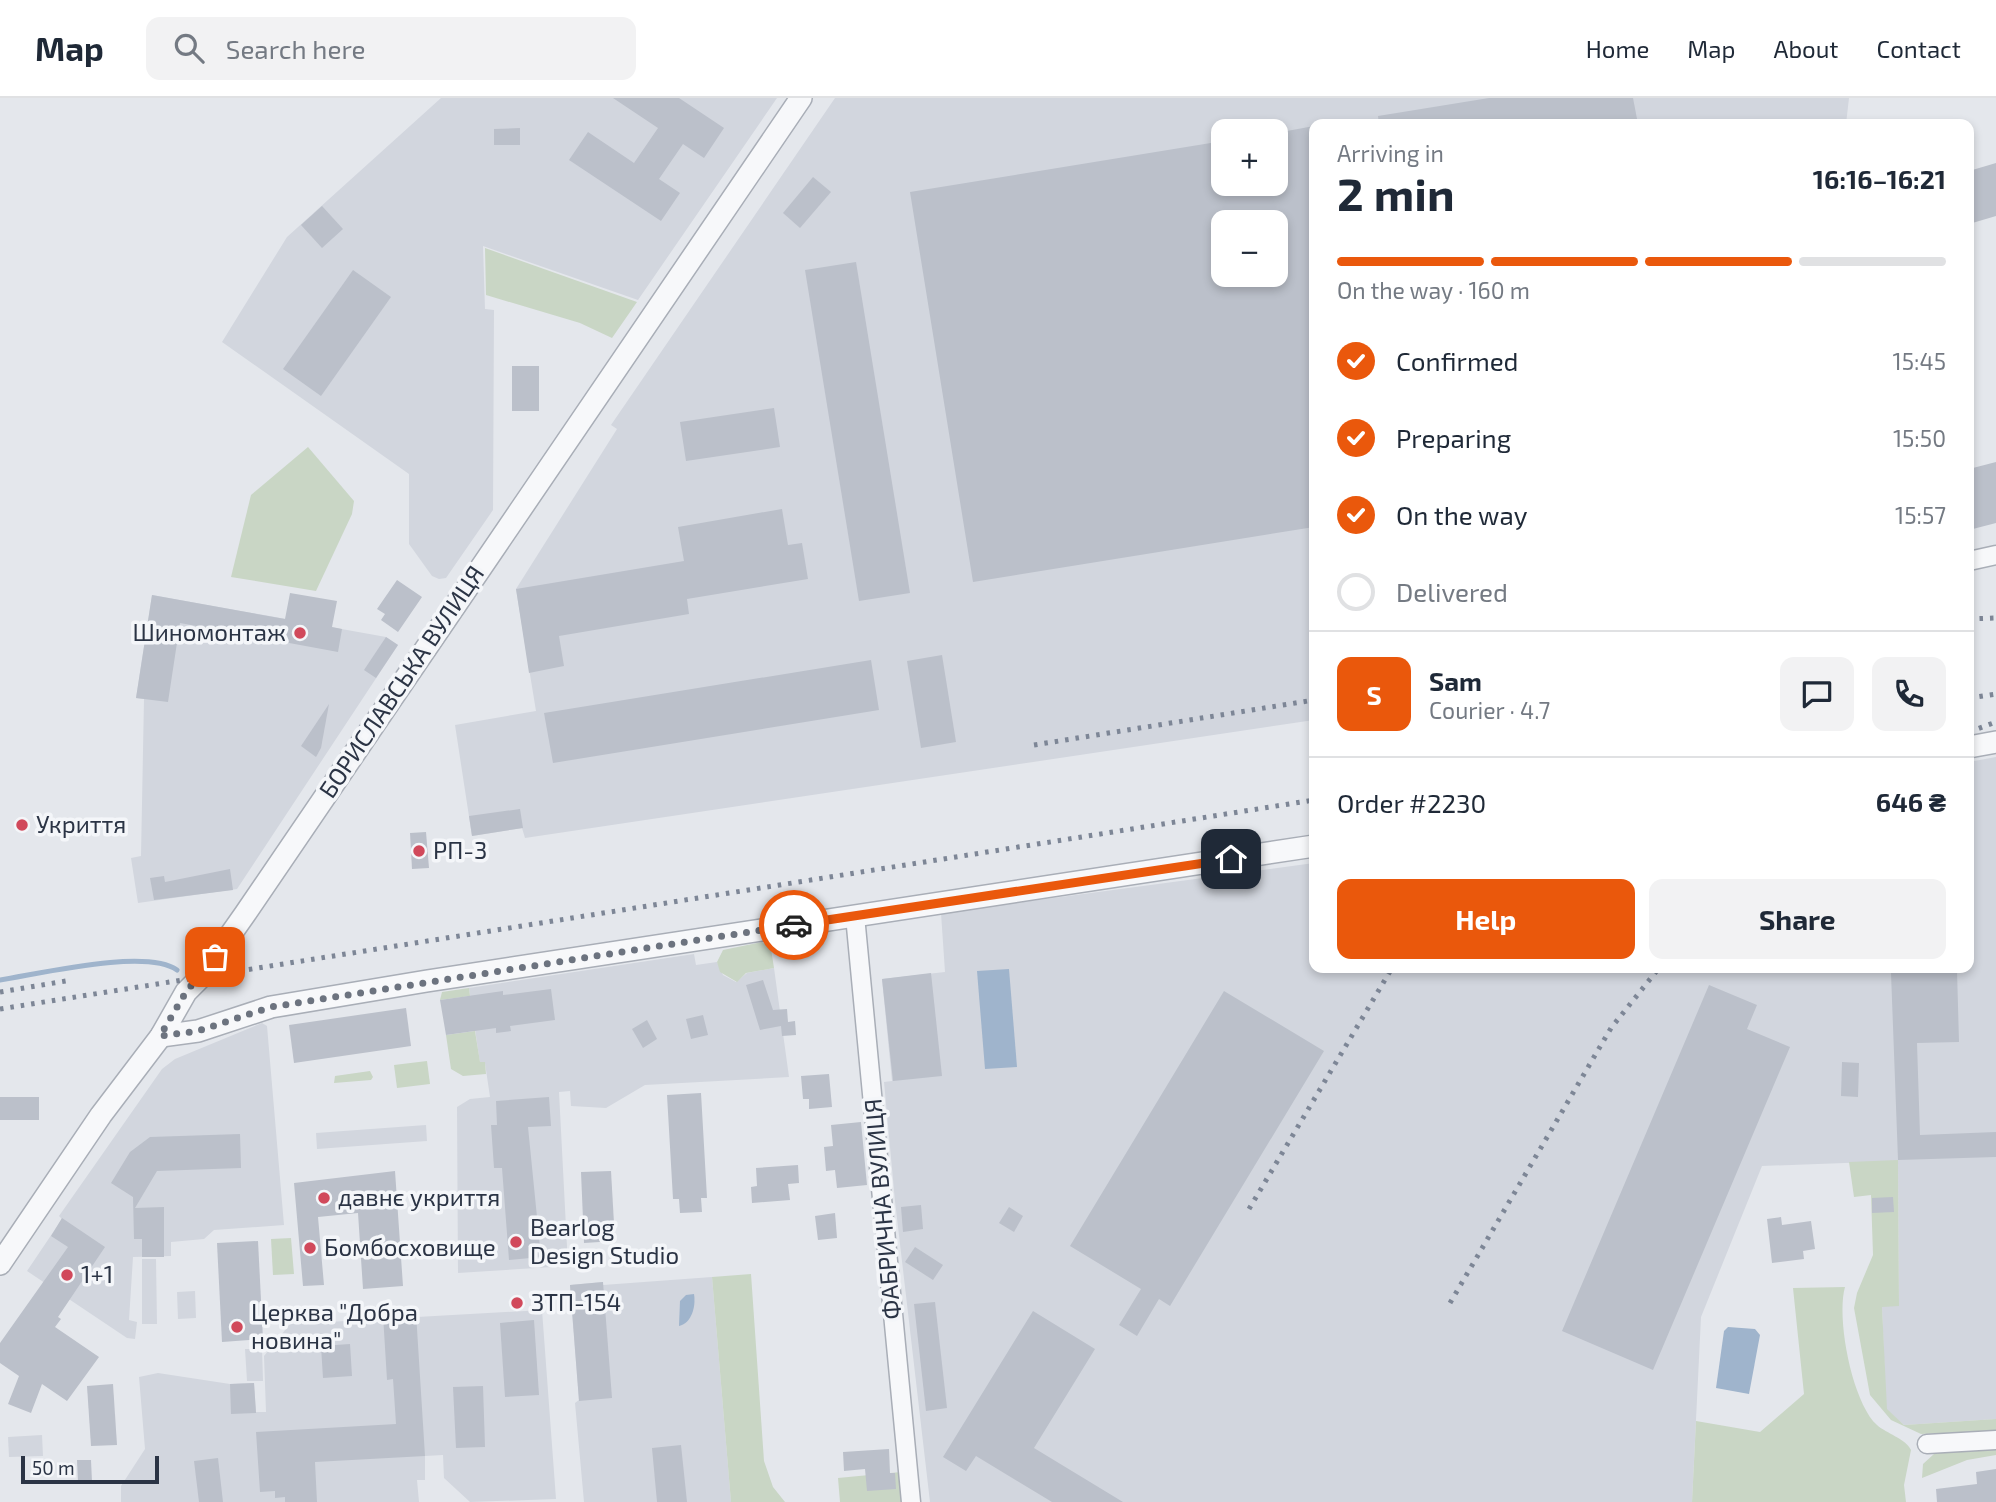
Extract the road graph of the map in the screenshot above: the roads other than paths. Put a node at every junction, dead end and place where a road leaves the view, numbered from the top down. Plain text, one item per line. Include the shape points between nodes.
1 (801, 98) edge
2 (1996, 555) edge
3 (1974, 560) edge
4 (1996, 743) edge
5 (1974, 746) edge
6 (1309, 847) edge
7 (855, 916) junction
8 (160, 1036) junction
9 (0, 1264) edge
10 (1996, 1440) edge
11 (1927, 1444) dead end
12 (911, 1502) edge

1 - 8 street, БОРИСЛАВСЬКА ВУЛИЦЯ
2 - 3 street
4 - 5 street
6 - 7 street
7 - 8 street via 271,1007 198,1031
7 - 12 street, ФАБРИЧНА ВУЛИЦЯ
8 - 9 street, БОРИСЛАВСЬКА ВУЛИЦЯ
10 - 11 street

